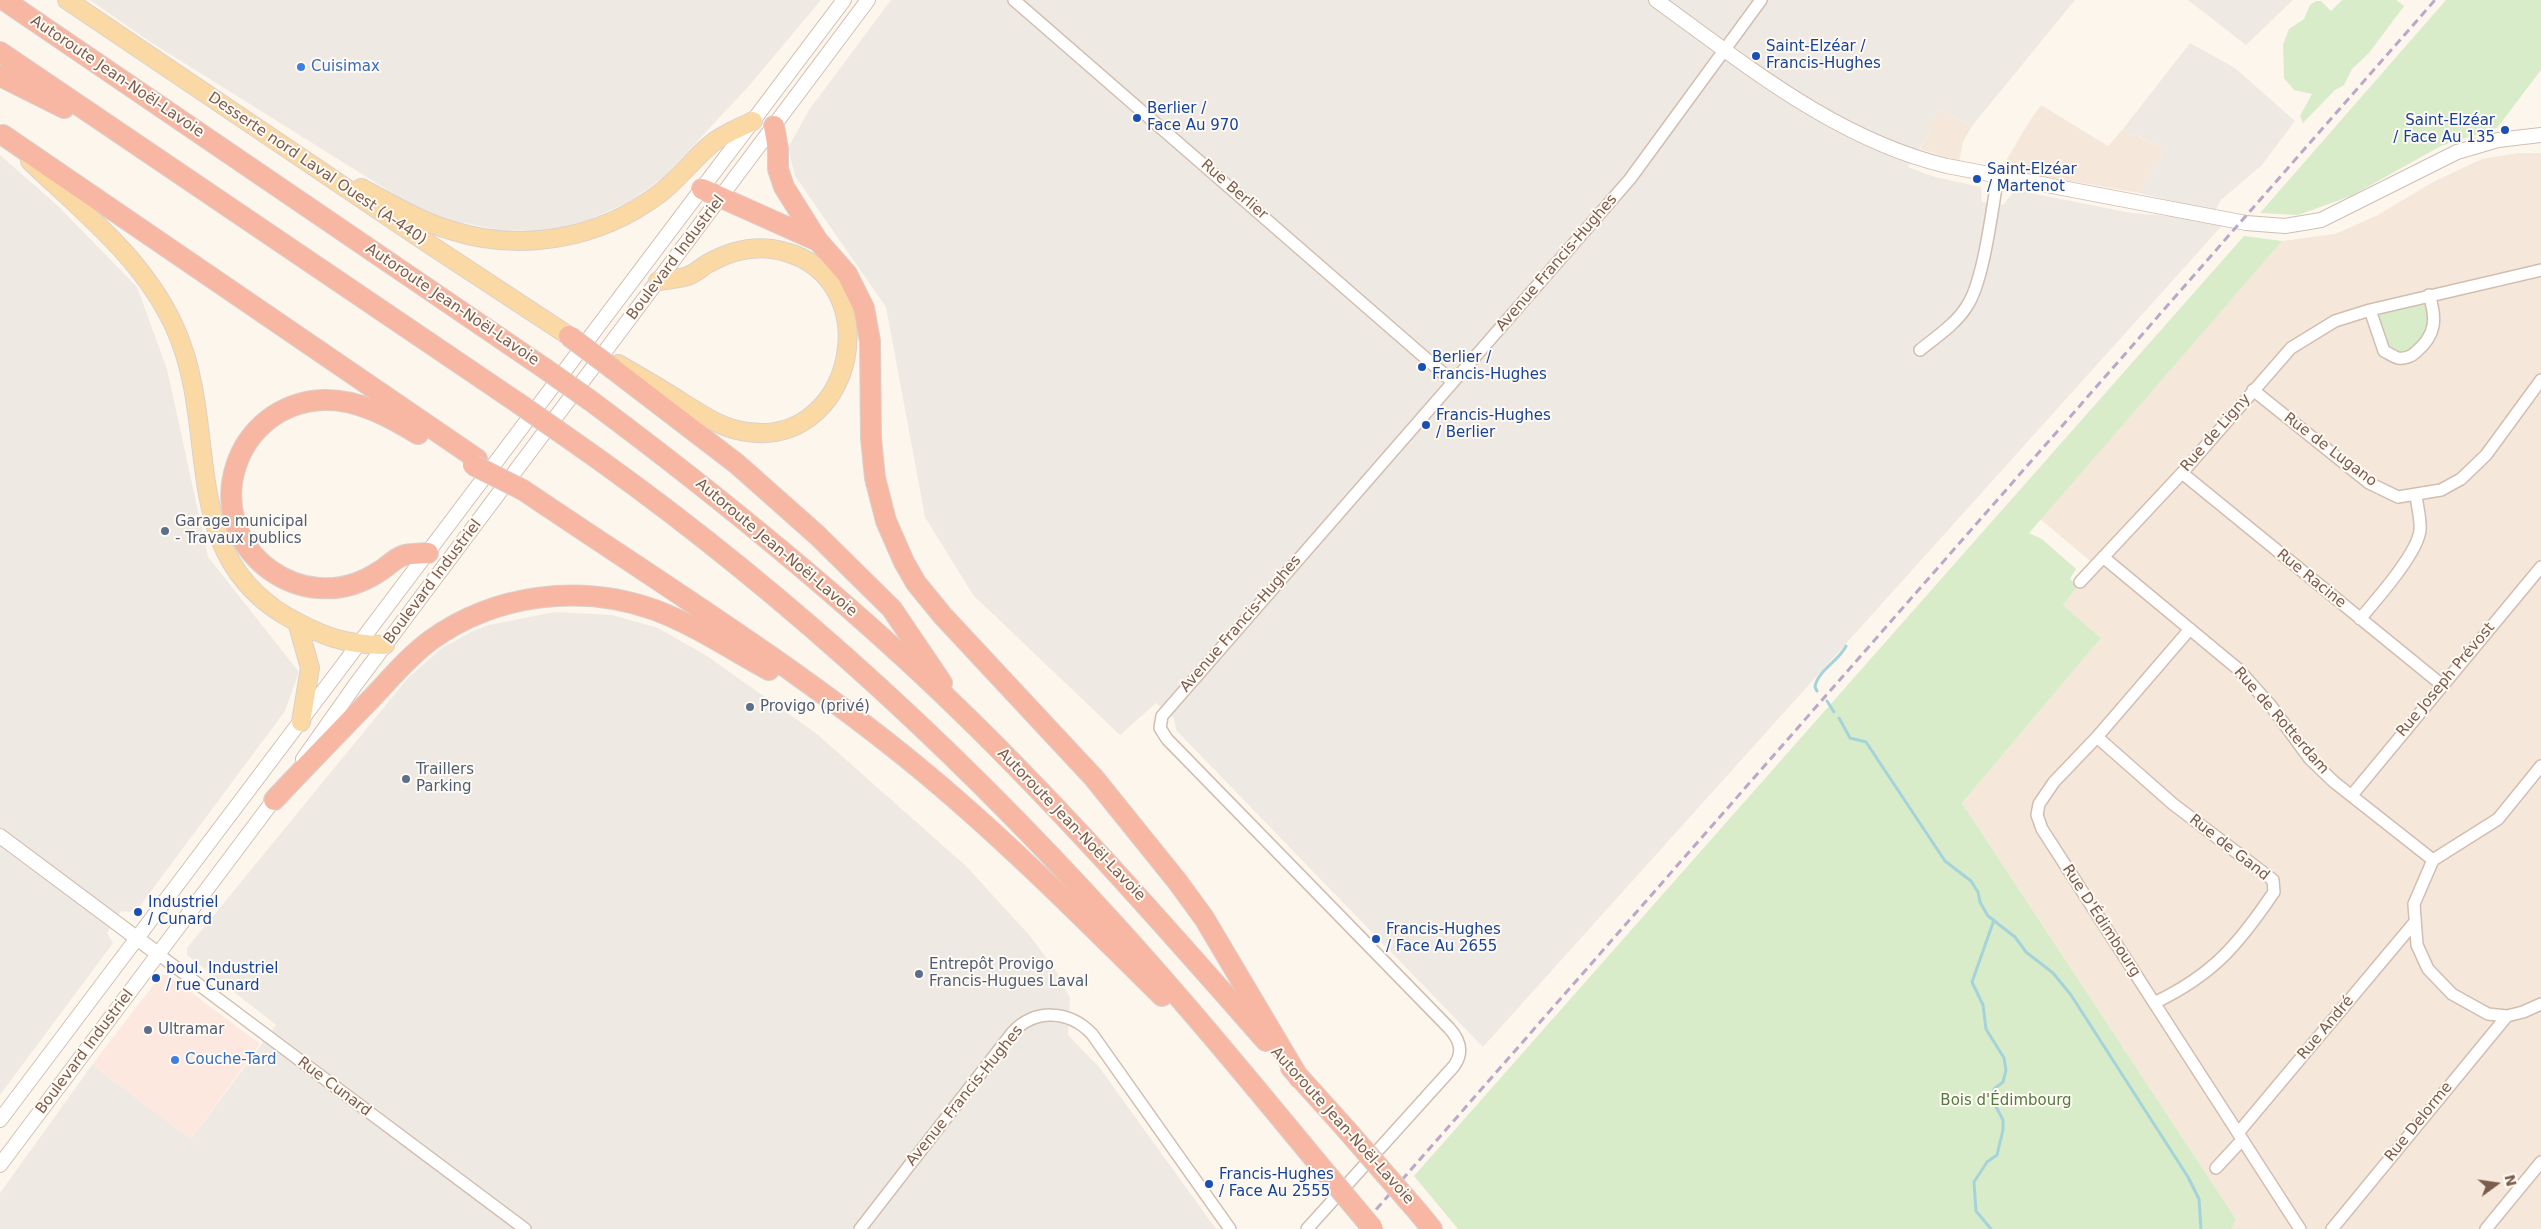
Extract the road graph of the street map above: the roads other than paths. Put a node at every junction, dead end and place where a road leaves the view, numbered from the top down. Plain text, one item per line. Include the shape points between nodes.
1 (4, 0) edge
2 (67, 0) edge
3 (844, 0) edge
4 (868, 0) edge
5 (1014, 0) edge
6 (1656, 0) edge
7 (1761, 0) edge
8 (1725, 49) junction
9 (0, 52) edge
10 (0, 76) edge
11 (753, 121) junction
12 (774, 126) junction
13 (1, 134) edge
14 (2541, 136) edge
15 (127, 138) junction
16 (299, 157) junction
17 (1998, 176) junction
18 (702, 189) junction
19 (721, 197) junction
20 (818, 241) junction
21 (2541, 270) edge
22 (658, 282) junction
23 (2429, 295) junction
24 (2370, 310) junction
25 (569, 336) joint
26 (1920, 350) dead end
27 (616, 366) junction
28 (2541, 380) edge
29 (1453, 382) junction
30 (2254, 390) junction
31 (475, 462) junction
32 (2182, 474) junction
33 (2416, 495) junction
34 (428, 553) junction
35 (2103, 557) junction
36 (2541, 567) edge
37 (2080, 582) dead end
38 (2360, 619) junction
39 (297, 622) junction
40 (2190, 628) junction
41 (360, 645) junction
42 (385, 645) junction
43 (2442, 684) junction
44 (965, 715) junction
45 (858, 720) junction
46 (302, 722) junction
47 (2097, 737) junction
48 (2541, 766) edge
49 (2352, 795) junction
50 (274, 800) junction
51 (0, 836) edge
52 (2432, 860) junction
53 (2414, 923) junction
54 (137, 939) junction
55 (158, 954) junction
56 (2154, 1004) junction
57 (2541, 1004) edge
58 (2507, 1016) junction
59 (1299, 1078) junction
60 (1248, 1079) junction
61 (0, 1120) edge
62 (2240, 1137) junction
63 (2541, 1162) edge
64 (0, 1165) edge
65 (2216, 1168) dead end
66 (524, 1229) edge
67 (860, 1229) edge
68 (1230, 1229) edge
69 (1307, 1229) edge
70 (1373, 1229) edge
71 (1432, 1229) edge
72 (2300, 1229) edge
73 (2332, 1229) edge
74 (2486, 1229) edge

1 - 44 highway, Autoroute Jean-Noël-Lavoie, bridge via 590,401 784,553
2 - 16 main road, Desserte nord Laval Ouest (A-440)
3 - 11 street, Boulevard Industriel
4 - 12 street, Boulevard Industriel
5 - 29 street, Rue Berlier
6 - 8 street
7 - 8 street, Avenue Francis-Hughes
8 - 17 street via 1794,98 1864,135 1931,162
8 - 29 street, Avenue Francis-Hughes via 1634,175
9 - 15 highway
10 - 15 highway
11 - 16 main road via 712,143 668,187 635,210 588,231 538,240 490,239 439,226
11 - 18 street, Boulevard Industriel
12 - 19 street, Boulevard Industriel
12 - 20 highway via 780,178
13 - 31 highway
13 - 39 main road via 119,245 159,298 181,340 190,371 212,512 221,545 234,570 252,591
14 - 17 street via 2498,140 2457,152 2332,216 2292,226 2246,224
15 - 60 highway, bridge via 564,435 757,583 931,736 1024,828 1162,977
16 - 25 main road, Desserte nord Laval Ouest (A-440)
17 - 26 street via 1971,300 1956,320
18 - 19 highway
18 - 34 street, Boulevard Industriel
19 - 20 highway
19 - 22 street, Boulevard Industriel
20 - 59 highway via 852,282 866,316 877,489 888,526 909,571 943,616 1088,772 1166,866 1204,918
21 - 23 street, Rue de Ligny
22 - 27 main road via 689,276 720,257 742,250 774,250 803,260 828,282 845,312 849,347 839,382 807,418 784,428 755,432 738,430 712,420
22 - 42 street, Boulevard Industriel
23 - 24 street, Rue de Ligny
23 - 24 street via 2434,310 2433,327 2428,342 2411,356 2398,358 2384,351
24 - 30 street, Rue de Ligny via 2335,321 2291,348
25 - 27 highway, bridge
27 - 44 highway via 797,515 892,609
28 - 33 street, Rue de Lugano via 2486,455 2461,479 2441,490
29 - 69 street, Avenue Francis-Hughes via 1160,720 1161,732 1167,739 1451,1030 1460,1045 1460,1056 1454,1066
30 - 32 street, Rue de Ligny
30 - 33 street, Rue de Lugano via 2369,484 2398,496
31 - 34 highway via 385,415 355,404 331,400 306,402 278,413 262,425 242,452 230,490 233,517 249,550 260,563 283,578 310,587 338,588 371,576 402,556
31 - 45 highway, bridge via 523,490
32 - 35 street, Rue de Ligny
32 - 38 street, Rue Racine
33 - 38 street via 2420,531 2417,538 2402,569
34 - 41 street, Boulevard Industriel
35 - 37 street, Rue de Ligny
35 - 40 street, Rue de Rotterdam
36 - 43 street, Rue Joseph Prévost
38 - 43 street, Rue Racine
39 - 41 main road via 340,641
39 - 46 main road via 310,668
40 - 47 street, Rue D'Édimbourg
40 - 49 street, Rue de Rotterdam via 2238,669 2310,759
41 - 42 main road
41 - 46 street, Boulevard Industriel
42 - 50 street, Boulevard Industriel
43 - 49 street, Rue Joseph Prévost
44 - 59 highway, Autoroute Jean-Noël-Lavoie via 1104,858
45 - 50 highway via 696,629 655,610 616,599 590,596 530,599 471,617 418,650
45 - 60 highway via 1002,841
46 - 54 street, Boulevard Industriel
47 - 56 street, Rue D'Édimbourg via 2054,782 2039,804 2037,815 2042,829
47 - 56 street, Rue de Gand via 2173,804 2273,880 2274,892 2245,935 2217,965 2184,989
48 - 52 street via 2498,819
49 - 52 street, Rue de Rotterdam
50 - 55 street, Boulevard Industriel
51 - 54 street, Rue Cunard
52 - 53 street via 2414,904
53 - 58 street via 2418,945 2428,969 2440,983 2452,994 2488,1014
53 - 62 street, Rue André
54 - 55 street, Rue Cunard
54 - 61 street, Boulevard Industriel
55 - 64 street, Boulevard Industriel
55 - 66 street, Rue Cunard
56 - 62 street, Rue D'Édimbourg
57 - 58 street
58 - 73 street, Rue Delorme
59 - 71 highway, Autoroute Jean-Noël-Lavoie, bridge
60 - 70 highway, bridge
62 - 65 street, Rue André
62 - 72 street, Rue D'Édimbourg
63 - 74 street
67 - 68 street, Avenue Francis-Hughes via 1011,1034 1028,1020 1049,1015 1070,1018 1092,1034

